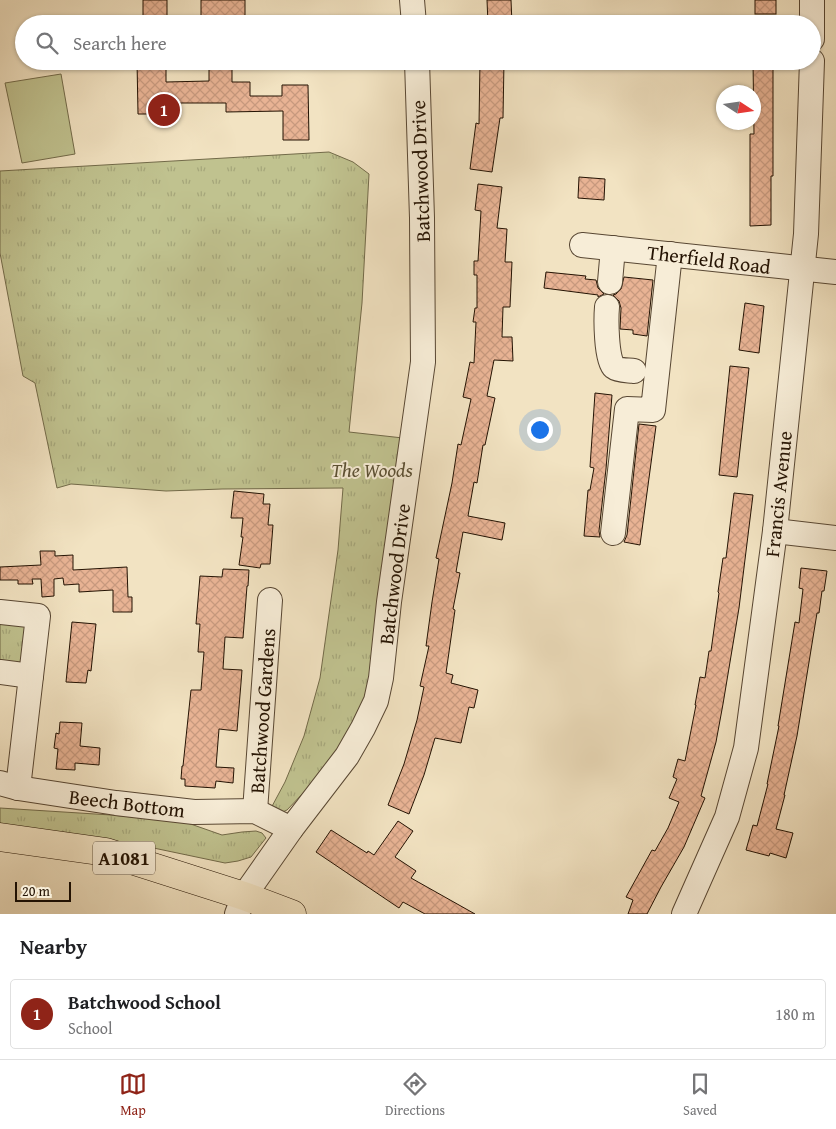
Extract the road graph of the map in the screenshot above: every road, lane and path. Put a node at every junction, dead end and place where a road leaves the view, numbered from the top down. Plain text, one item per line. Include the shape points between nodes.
1 (412, 0) edge
2 (812, 0) edge
3 (413, 15) edge
4 (812, 15) edge
5 (417, 70) edge
6 (812, 70) edge
7 (582, 245) dead end
8 (613, 248) junction
9 (670, 254) junction
10 (802, 270) junction
11 (836, 272) edge
12 (610, 282) dead end
13 (608, 307) dead end
14 (634, 371) dead end
15 (774, 531) junction
16 (613, 533) dead end
17 (836, 538) edge
18 (270, 600) dead end
19 (0, 612) edge
20 (0, 672) edge
21 (31, 676) junction
22 (9, 785) edge
23 (255, 811) junction
24 (291, 829) junction
25 (0, 837) edge
26 (240, 905) edge
27 (292, 914) edge
28 (684, 914) edge

1 - 3 street
2 - 4 street
5 - 24 street, Batchwood Drive via 423,362 381,678 376,701 347,756
6 - 10 street, Francis Avenue
7 - 8 street, Therfield Road
8 - 9 street, Therfield Road
8 - 12 street
9 - 10 street, Therfield Road
9 - 16 street via 653,410 628,409
10 - 11 street, Therfield Road
10 - 15 street, Francis Avenue
13 - 14 street via 607,342 611,361 617,369
15 - 17 street
15 - 28 street, Francis Avenue via 746,748 726,817
18 - 23 street, Batchwood Gardens
19 - 21 street via 38,616
20 - 21 street
21 - 22 street
22 - 23 street, Beech Bottom via 194,812
23 - 24 street, Batchwood Gardens
24 - 26 street, Batchwood Drive
25 - 26 main road, A1081 via 106,852
26 - 27 main road, A1081

